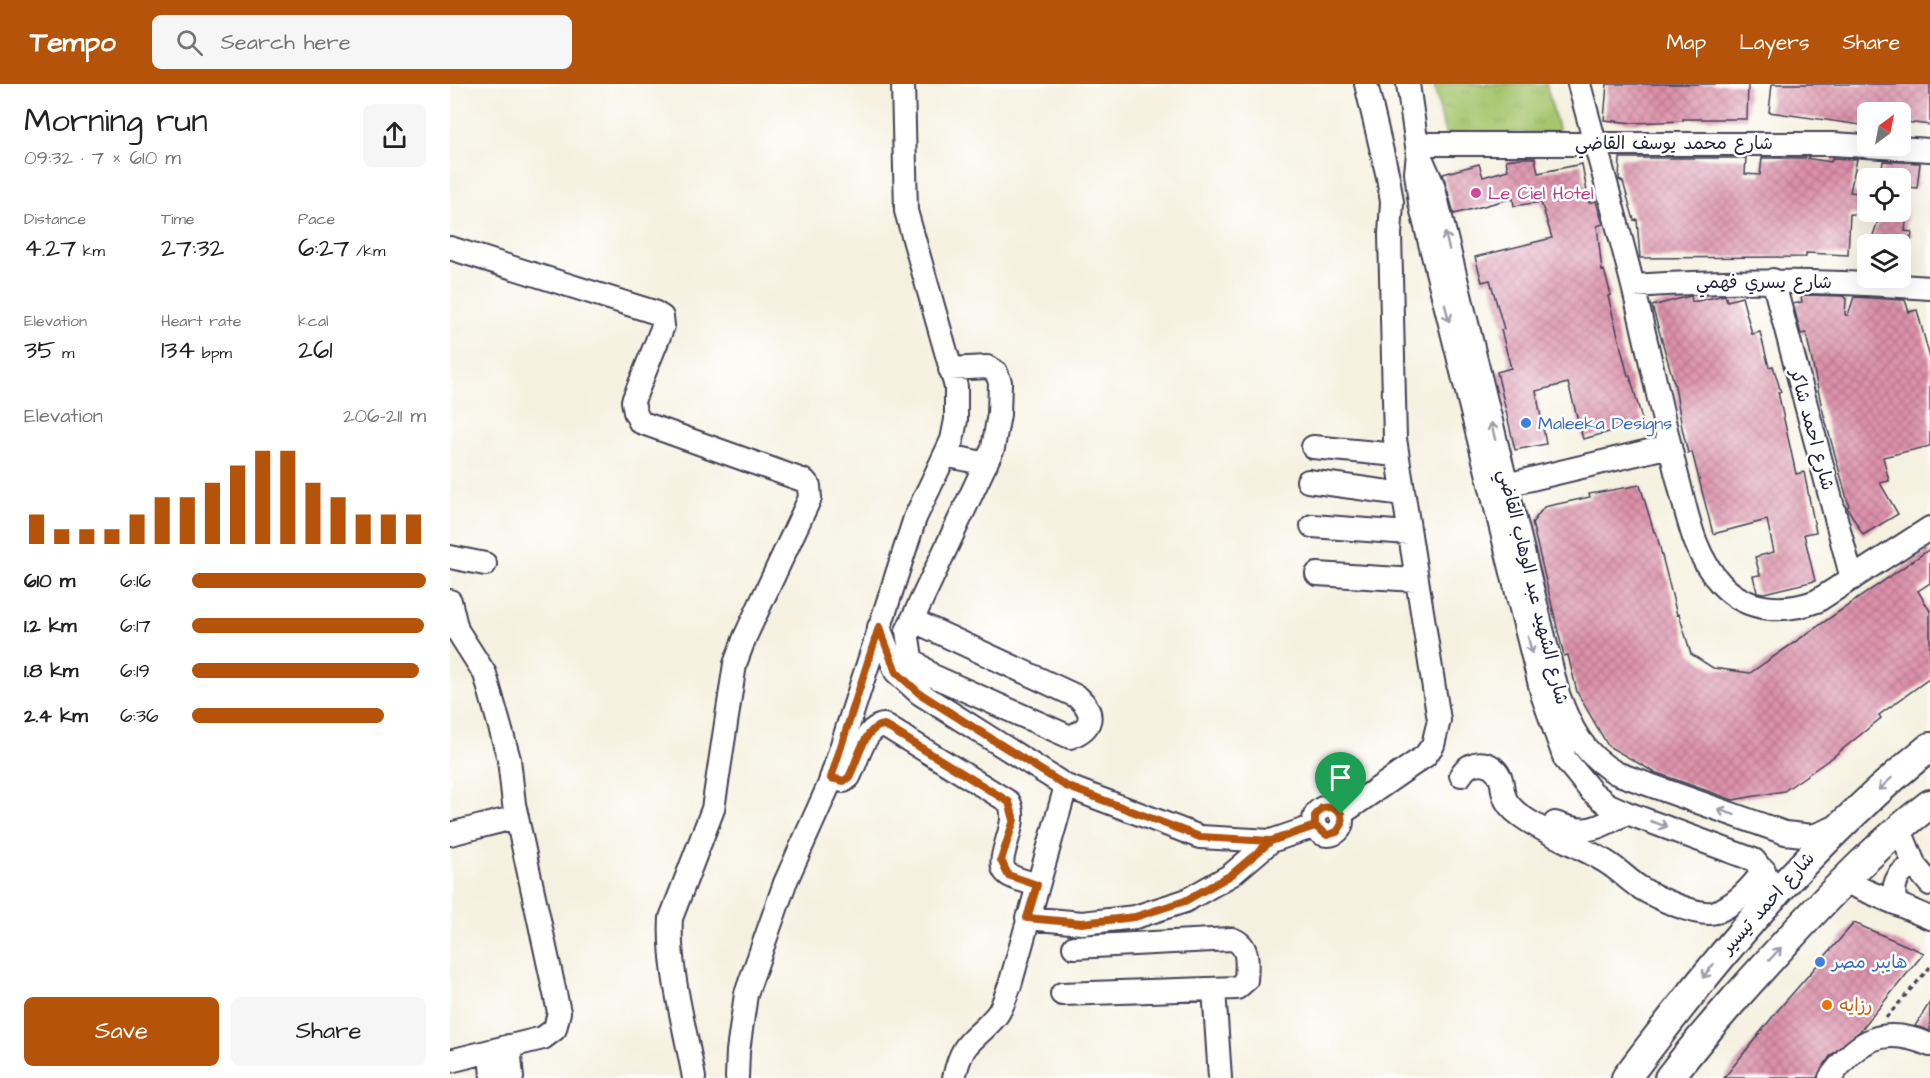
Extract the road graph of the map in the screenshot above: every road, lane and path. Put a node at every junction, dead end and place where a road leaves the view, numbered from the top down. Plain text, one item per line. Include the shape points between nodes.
1 (903, 84) edge
2 (1366, 84) edge
3 (1408, 84) edge
4 (1579, 84) edge
5 (1595, 143) junction
6 (1418, 149) junction
7 (1930, 150) edge
8 (450, 248) edge
9 (1773, 280) junction
10 (1633, 286) junction
11 (1930, 288) edge
12 (950, 369) junction
13 (1313, 447) dead end
14 (1670, 447) junction
15 (945, 455) junction
16 (1397, 455) junction
17 (986, 464) junction
18 (1308, 481) dead end
19 (1506, 484) junction
20 (1403, 494) junction
21 (1312, 526) dead end
22 (1930, 528) edge
23 (1409, 533) junction
24 (450, 557) edge
25 (901, 560) junction
26 (485, 564) dead end
27 (1317, 574) dead end
28 (934, 575) junction
29 (1852, 579) junction
30 (1416, 580) junction
31 (450, 601) edge
32 (912, 620) junction
33 (879, 627) junction
34 (896, 672) junction
35 (859, 688) junction
36 (1930, 747) edge
37 (831, 778) junction
38 (1066, 786) junction
39 (1930, 804) edge
40 (1627, 813) junction
41 (516, 817) junction
42 (1760, 824) junction
43 (1841, 825) junction
44 (1899, 828) junction
45 (450, 834) edge
46 (1271, 841) junction
47 (1914, 866) junction
48 (1762, 874) junction
49 (1843, 881) junction
50 (1930, 884) edge
51 (1037, 885) junction
52 (1896, 903) junction
53 (1027, 918) junction
54 (1930, 918) edge
55 (1074, 947) dead end
56 (1930, 968) edge
57 (1214, 989) junction
58 (1062, 994) dead end
59 (1866, 1042) junction
60 (1930, 1045) edge
61 (500, 1049) junction
62 (450, 1061) edge
63 (492, 1078) edge
64 (512, 1078) edge
65 (694, 1078) edge
66 (737, 1078) edge
67 (954, 1078) edge
68 (1220, 1078) edge
69 (1626, 1078) edge
70 (1669, 1078) edge
71 (1830, 1078) edge

1 - 12 street via 906,211
2 - 16 street via 1392,202
3 - 6 street, شارع الشهيد عبد الوهاب القاضي
4 - 5 street
5 - 6 street, شارع محمد يوسف القاضي
5 - 7 street, شارع محمد يوسف القاضي via 1833,144
5 - 10 street
19 -> 6 street, شارع الشهيد عبد الوهاب القاضي via 1433,185
6 -> 40 street, شارع الشهيد عبد الوهاب القاضي via 1420,203 1543,697 1565,759 1576,776 1607,804
8 - 65 street via 662,317 663,326 633,401 640,422 809,486 810,498 735,664 712,809 671,918 675,973
9 - 10 street, شارع يسري فهمي
9 - 11 street, شارع يسري فهمي
9 - 29 street, شارع احمد شاكر
10 - 14 street
12 - 15 street via 956,387 956,420
12 - 17 street via 987,367 996,372 1000,381 999,414
13 - 16 street
14 - 19 street
14 - 29 street via 1696,546 1721,585 1737,598 1767,608 1797,608 1817,601
15 - 17 street
15 - 25 street via 915,518
16 - 20 street
17 - 28 street
18 - 20 street
42 -> 19 street, شارع الشهيد عبد الوهاب القاضي via 1616,773 1582,746 1569,725 1558,694
20 - 23 street
21 - 23 street
22 - 29 street
23 - 30 street
24 - 26 street
25 - 28 street
25 - 33 street
27 - 30 street
28 - 32 street
30 - 46 street via 1438,720 1435,738 1425,756 1341,814 1342,824 1337,832 1327,835 1315,826
31 - 41 street via 458,630 485,674 512,770
32 - 32 street via 907,631 911,658 931,675 1070,737 1083,732 1090,720 1088,706 1078,697
33 - 34 street
33 - 35 street
34 - 35 street via 883,674
34 - 38 street via 919,693
35 - 37 street
36 -> 43 main road, شارع احمد تيسير
37 - 51 street via 844,781 849,777 869,732 884,725 1009,802 1014,820 1001,860 1003,868 1008,875
37 - 66 street via 785,883 747,994
38 - 46 street via 1200,837
38 - 51 street
39 - 44 main road
40 -> 48 street, شارع الشهيد عبد الوهاب القاضي
40 - 48 street via 1590,831 1555,823 1520,802 1508,767 1499,756 1487,751 1461,757 1455,775 1477,762 1494,769 1500,776 1503,795 1521,816 1606,862 1640,888 1698,913 1715,912 1736,900
41 - 45 street
41 - 61 street via 559,1012 558,1022 549,1035
42 - 43 street, شارع الشهيد عبد الوهاب القاضي via 1807,836
42 - 48 street via 1764,835
43 - 48 main road, شارع احمد تيسير
44 - 47 street
44 - 49 main road
46 - 53 street via 1231,875 1185,901 1135,917 1082,923
47 - 50 street
47 - 52 street via 1898,876
48 -> 69 main road, شارع احمد تيسير via 1727,947
49 - 52 street
70 -> 49 main road via 1736,995
51 - 53 street
52 - 54 street
53 - 67 street via 1010,985 997,1015 966,1045
55 - 57 street via 1237,940 1246,951 1246,980 1238,988
56 - 59 path
57 - 58 street
57 - 68 street
59 - 60 street via 1897,1035
59 - 71 street via 1852,1051
61 - 62 street
61 - 63 street
61 - 64 street

